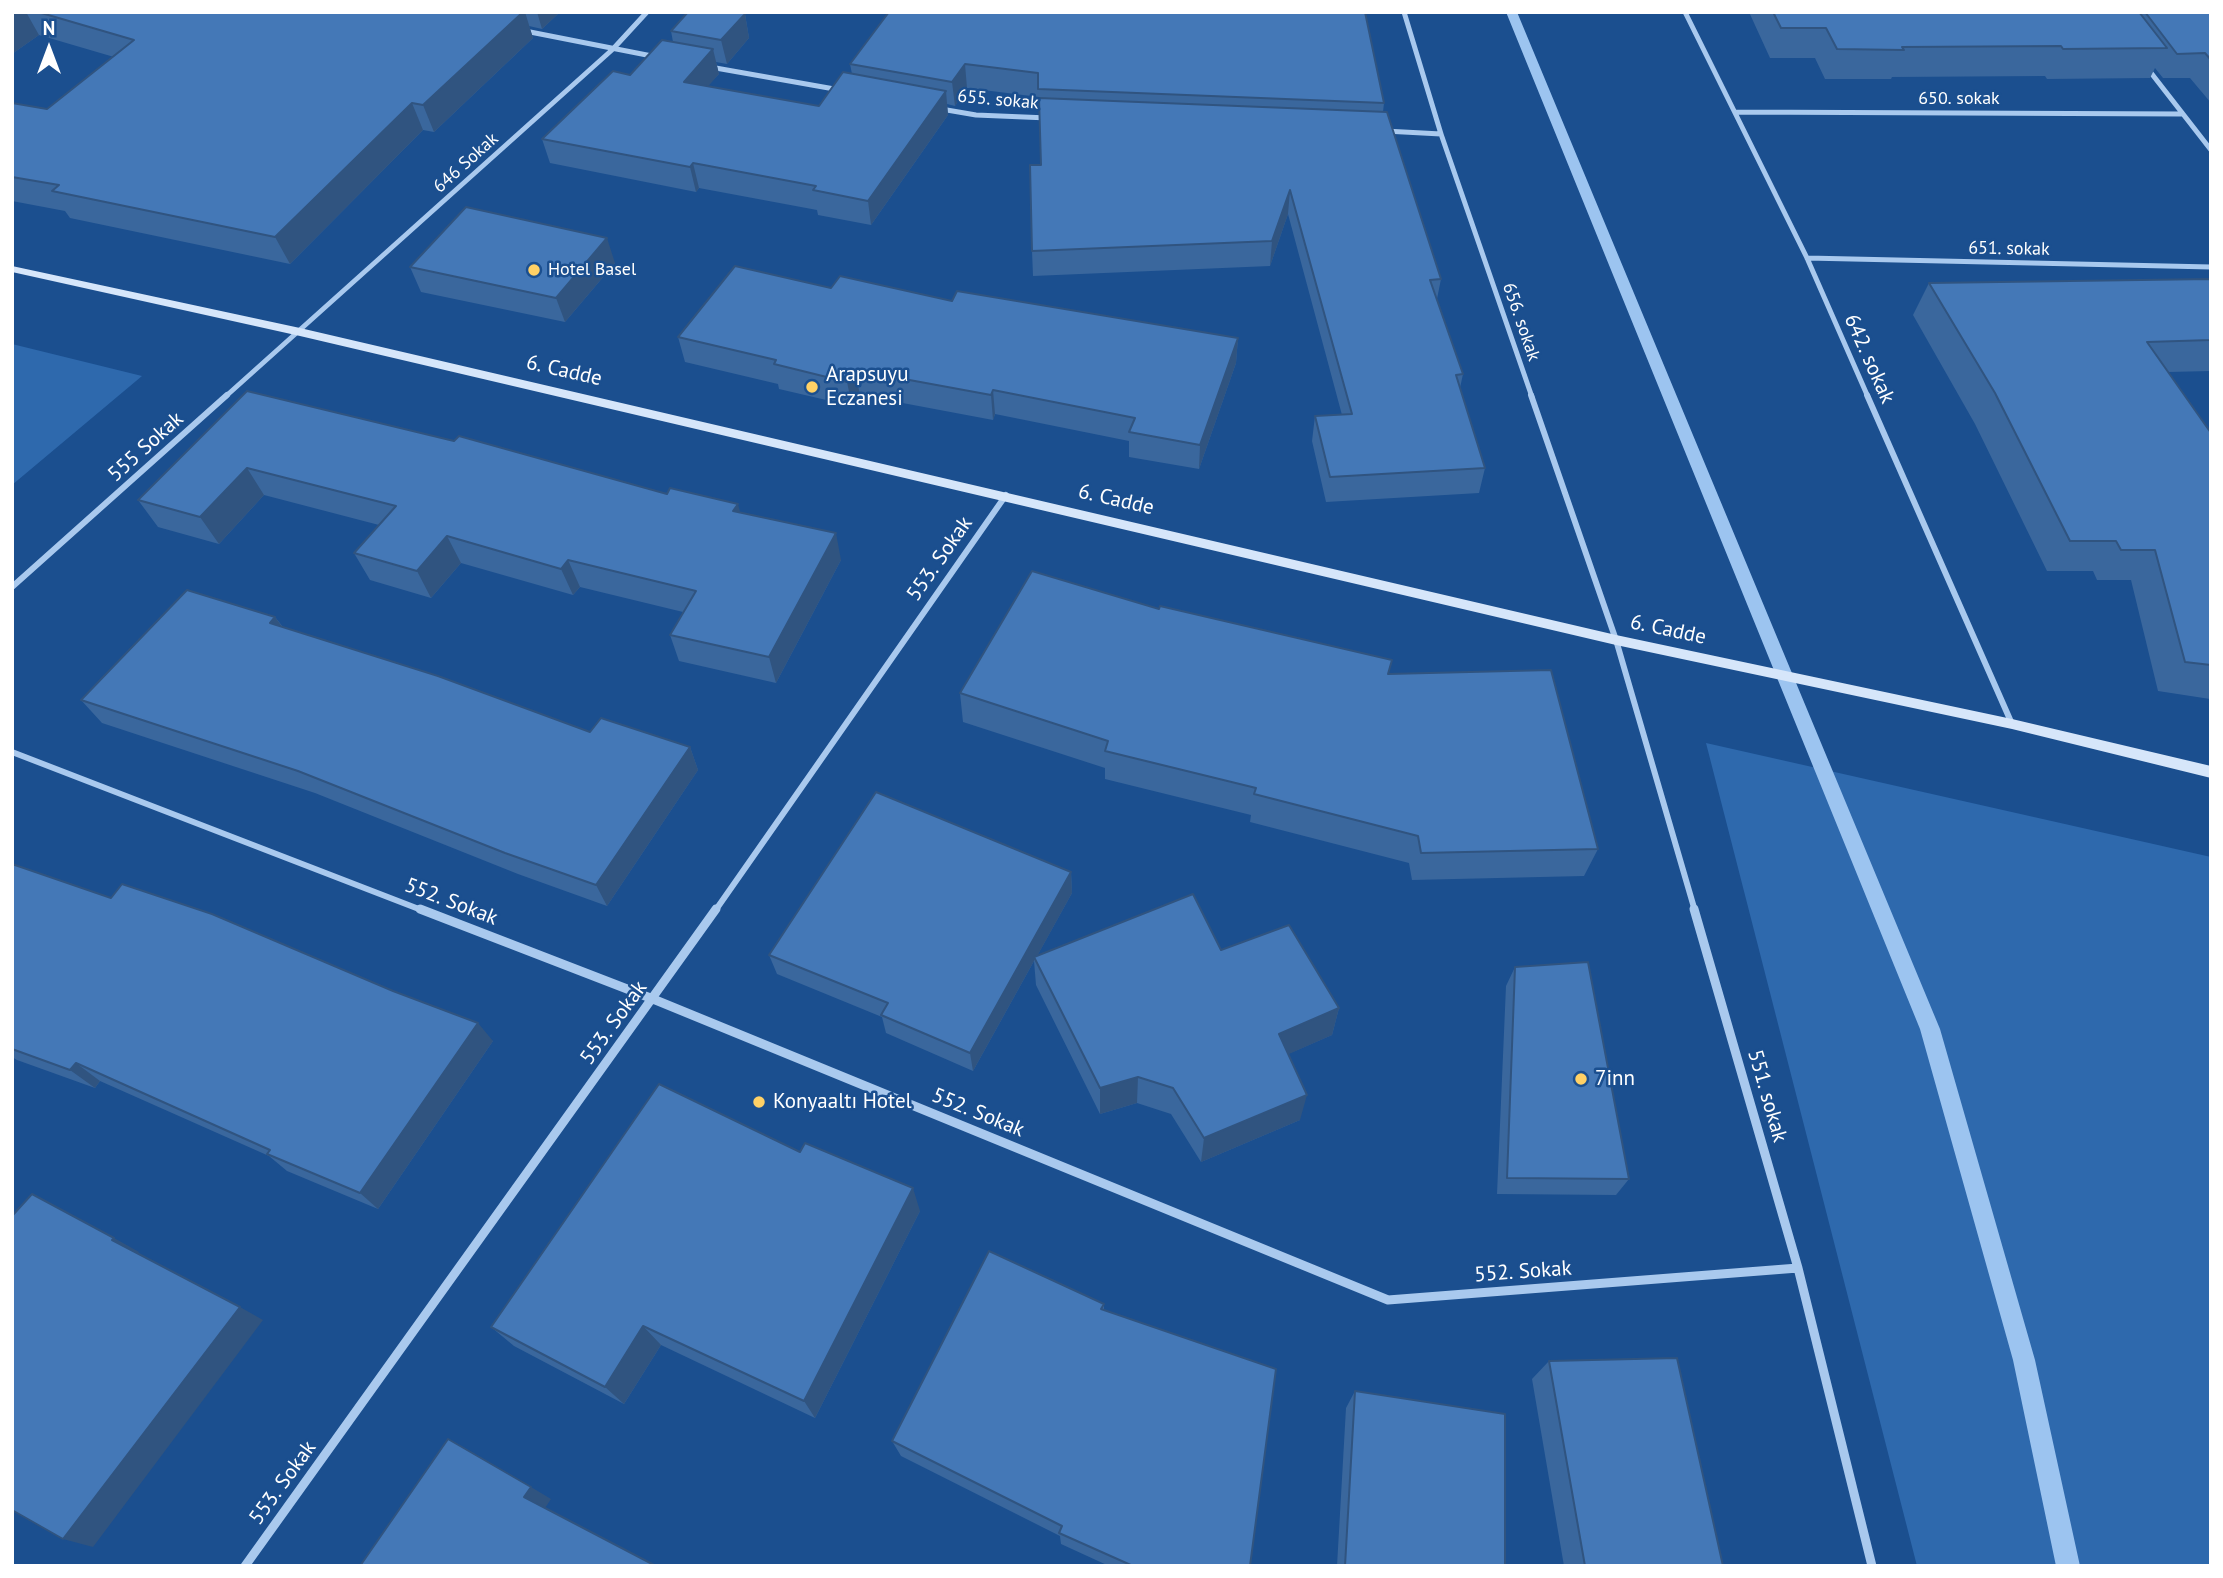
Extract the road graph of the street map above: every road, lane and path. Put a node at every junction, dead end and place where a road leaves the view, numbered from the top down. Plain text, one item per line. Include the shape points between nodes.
1 (648, 12) edge
2 (1404, 12) edge
3 (1685, 12) edge
4 (517, 29) edge
5 (613, 49) junction
6 (667, 59) edge
7 (2144, 63) edge
8 (707, 66) edge
9 (842, 91) edge
10 (936, 108) edge
11 (1735, 112) junction
12 (2182, 114) junction
13 (1058, 118) edge
14 (1373, 131) edge
15 (1441, 134) junction
16 (2211, 150) edge
17 (1807, 258) junction
18 (2211, 267) edge
19 (12, 269) edge
20 (300, 332) junction
21 (1006, 495) junction
22 (12, 587) edge
23 (1616, 640) junction
24 (2012, 724) junction
25 (12, 752) edge
26 (2211, 772) edge
27 (653, 999) junction
28 (1798, 1268) junction
29 (245, 1566) edge
30 (1872, 1566) edge

1 - 5 street, 646 Sokak
2 - 15 street, 656. sokak
3 - 11 street, 642. sokak
4 - 5 street
5 - 6 street
5 - 20 street, 646 Sokak
7 - 12 street
8 - 9 street
10 - 13 street, 655. sokak via 976,115
11 - 12 street, 650. sokak
11 - 17 street, 642. sokak
12 - 16 street
14 - 15 street
15 - 23 street, 656. sokak
17 - 18 street, 651. sokak
17 - 24 street, 642. sokak
19 - 20 main road, 6. Cadde
20 - 21 main road, 6. Cadde
20 - 22 street, 555 Sokak
21 - 23 main road, 6. Cadde
21 - 27 street, 553. Sokak
23 - 24 main road, 6. Cadde
23 - 28 street, 551. sokak
24 - 26 main road, 6. Cadde
25 - 27 street, 552. Sokak
27 - 28 street, 552. Sokak via 1388,1300
27 - 29 street, 553. Sokak
28 - 30 street, 551. sokak

